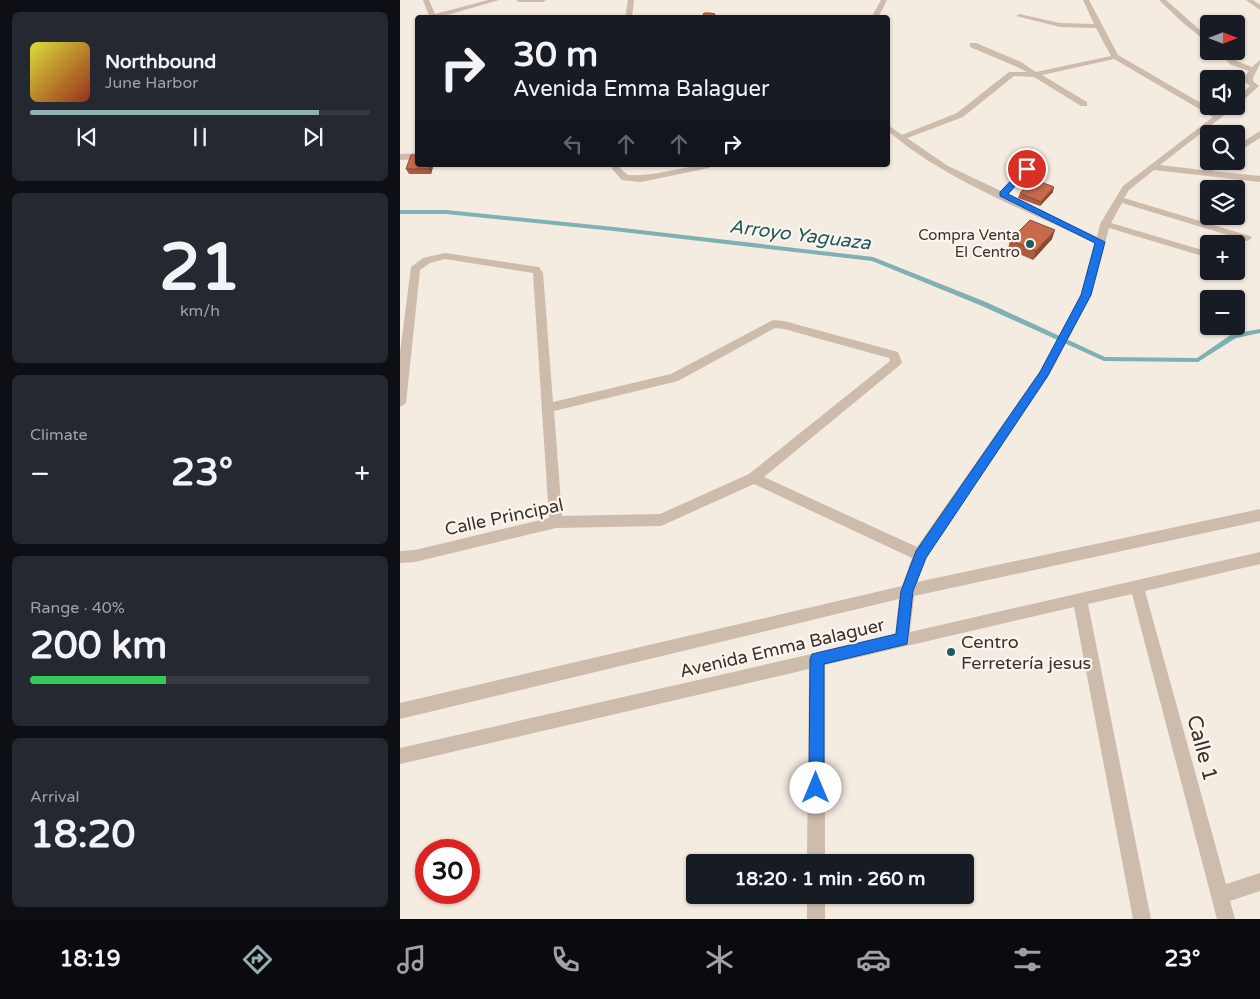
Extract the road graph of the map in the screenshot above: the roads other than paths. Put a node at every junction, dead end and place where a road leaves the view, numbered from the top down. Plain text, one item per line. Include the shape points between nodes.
1 (426, 0) edge
2 (496, 0) edge
3 (519, 0) edge
4 (543, 0) edge
5 (631, 0) edge
6 (884, 0) edge
7 (1086, 0) edge
8 (1162, 0) edge
9 (1249, 0) edge
10 (1260, 8) edge
11 (433, 15) edge
12 (441, 15) edge
13 (628, 15) edge
14 (876, 15) edge
15 (1019, 16) dead end
16 (1098, 26) junction
17 (1200, 34) edge
18 (974, 45) dead end
19 (1115, 57) junction
20 (1230, 60) edge
21 (1260, 62) edge
22 (1253, 70) junction
23 (1033, 75) junction
24 (1258, 86) edge
25 (1245, 95) edge
26 (1084, 104) dead end
27 (1221, 115) edge
28 (1219, 117) junction
29 (890, 130) edge
30 (1260, 134) edge
31 (901, 138) junction
32 (1245, 144) edge
33 (415, 156) edge
34 (1039, 157) dead end
35 (400, 158) edge
36 (616, 167) edge
37 (695, 167) edge
38 (1152, 167) junction
39 (1208, 170) edge
40 (1205, 172) junction
41 (1260, 179) edge
42 (1003, 194) junction
43 (1119, 199) junction
44 (1104, 224) junction
45 (1247, 238) dead end
46 (1100, 242) junction
47 (1200, 252) edge
48 (400, 403) edge
49 (549, 408) junction
50 (754, 478) junction
51 (1260, 515) edge
52 (556, 522) junction
53 (920, 555) junction
54 (400, 557) edge
55 (1260, 558) edge
56 (1137, 588) junction
57 (907, 591) junction
58 (1080, 600) junction
59 (902, 639) junction
60 (817, 659) junction
61 (400, 711) edge
62 (400, 756) edge
63 (816, 854) edge
64 (1260, 882) edge
65 (1220, 895) junction
66 (816, 904) edge
67 (816, 919) edge
68 (1142, 919) edge
69 (1226, 919) edge

1 - 11 street
2 - 12 street
3 - 4 street
5 - 13 street
6 - 14 street
7 - 16 street
8 - 17 street
9 - 10 street
15 - 16 street via 1060,24
16 - 19 street
18 - 23 street via 1018,64
19 - 23 street
19 - 28 street
20 - 22 street
21 - 22 street
22 - 24 street via 1249,82
23 - 26 street
23 - 31 street via 1012,74 960,114
24 - 25 street
27 - 28 street
28 - 38 street
29 - 31 street
30 - 32 street
31 - 42 street via 945,168
33 - 35 street
34 - 42 street
36 - 37 street via 625,178 641,179
38 - 40 street
38 - 43 street via 1126,188
39 - 40 street
40 - 41 street
42 - 46 street
43 - 44 street
43 - 45 street
44 - 46 street
44 - 47 street
46 - 53 street via 1086,295 1044,374
48 - 49 street via 415,269 427,260 445,256 535,269 538,273
49 - 50 street, Calle Principal via 674,378 772,324 784,324 894,355 896,362
49 - 52 street
50 - 52 street, Calle Principal via 661,520
50 - 53 street
51 - 57 street, Avenida Emma Balaguer
52 - 54 street, Calle Principal
53 - 57 street
55 - 56 street, Avenida Emma Balaguer
56 - 58 street, Avenida Emma Balaguer
56 - 65 street, Calle 1
57 - 59 street
57 - 61 street, Avenida Emma Balaguer
58 - 59 street, Avenida Emma Balaguer
58 - 68 street
59 - 60 street, Avenida Emma Balaguer
60 - 62 street, Avenida Emma Balaguer
60 - 63 street
64 - 65 street
65 - 69 street, Calle 1
66 - 67 street

